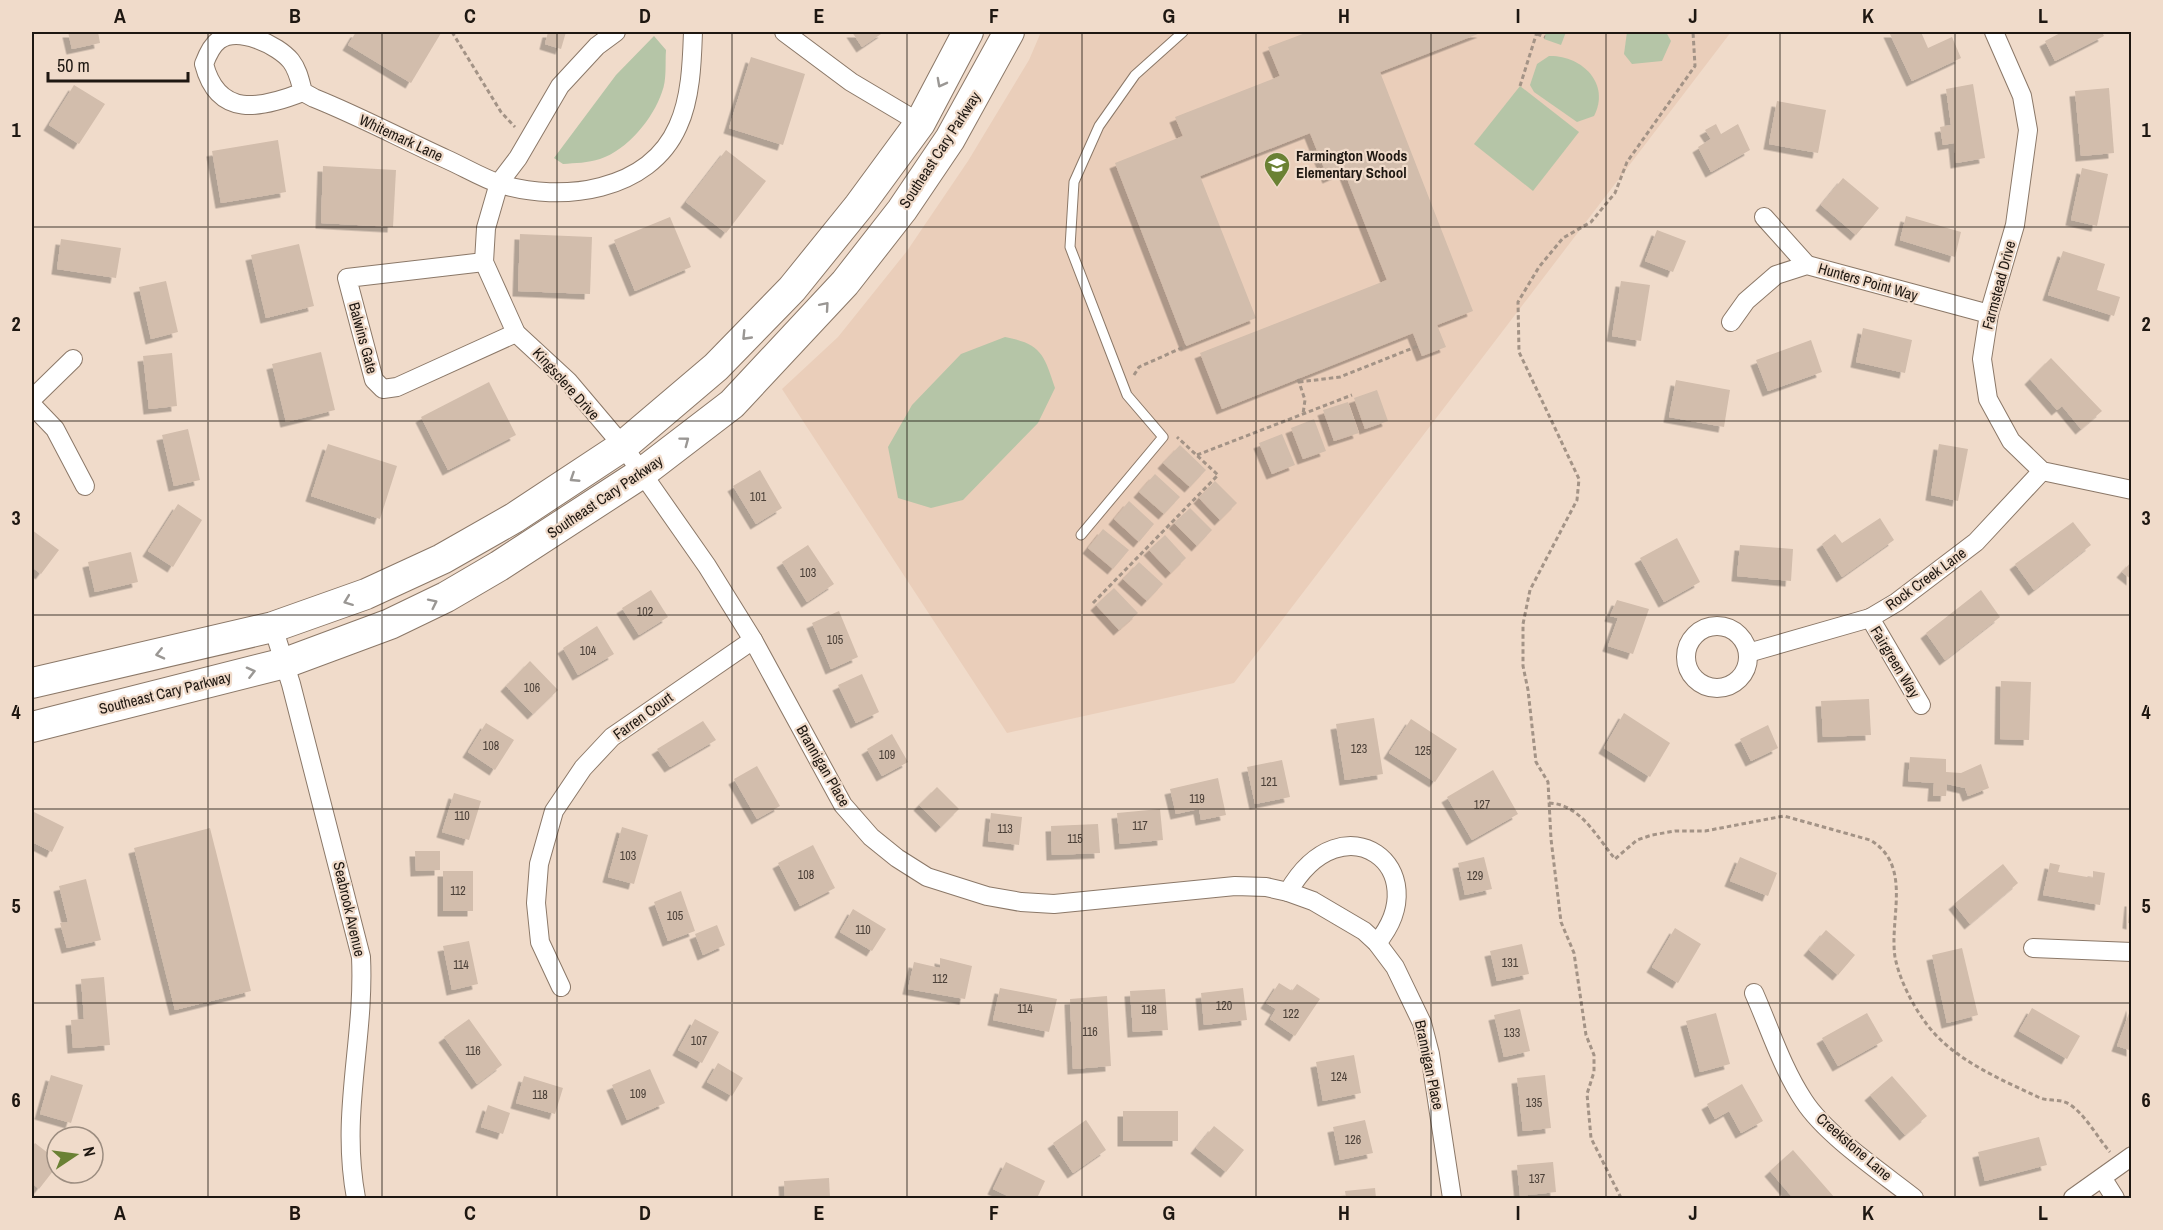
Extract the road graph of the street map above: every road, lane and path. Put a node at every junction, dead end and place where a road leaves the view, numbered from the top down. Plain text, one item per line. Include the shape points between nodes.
1 (452, 32) edge
2 (616, 32) edge
3 (693, 32) edge
4 (784, 32) edge
5 (969, 32) edge
6 (1009, 32) edge
7 (1183, 32) edge
8 (1693, 32) edge
9 (1994, 32) edge
10 (1537, 33) edge
11 (1545, 37) dead end
12 (1520, 86) dead end
13 (303, 92) junction
14 (920, 123) junction
15 (530, 139) junction
16 (499, 183) junction
17 (1764, 216) dead end
18 (484, 262) junction
19 (1807, 265) junction
20 (1989, 314) junction
21 (1731, 322) dead end
22 (516, 333) junction
23 (1186, 345) dead end
24 (1418, 346) dead end
25 (73, 359) dead end
26 (1131, 380) dead end
27 (1352, 395) dead end
28 (32, 399) edge
29 (32, 405) edge
30 (1303, 414) junction
31 (1173, 433) dead end
32 (623, 446) junction
33 (1197, 455) junction
34 (2042, 471) junction
35 (642, 473) junction
36 (85, 486) dead end
37 (2132, 490) edge
38 (1081, 535) dead end
39 (1092, 603) dead end
40 (1870, 618) junction
41 (273, 627) junction
42 (753, 640) junction
43 (1748, 653) dead end
44 (285, 663) junction
45 (32, 684) edge
46 (1921, 705) dead end
47 (32, 727) edge
48 (1549, 803) junction
49 (1288, 892) junction
50 (1377, 943) junction
51 (2033, 948) dead end
52 (2132, 952) edge
53 (561, 987) dead end
54 (1754, 993) dead end
55 (2126, 1160) edge
56 (2103, 1179) junction
57 (357, 1198) edge
58 (1452, 1198) edge
59 (1621, 1198) edge
60 (1914, 1198) edge
61 (2073, 1198) edge
62 (2115, 1198) edge

1 - 15 path via 501,112
2 - 15 street, Kingsclere Drive via 597,46 560,86
3 - 16 street via 692,58 678,125 662,150 642,168 616,184 582,191 547,194
4 - 14 street via 851,82
5 -> 14 main road, Southeast Cary Parkway
35 -> 6 main road, Southeast Cary Parkway via 732,404 845,283 902,210 950,139
7 - 38 lane via 1135,75 1100,126 1074,182 1070,248 1127,395 1163,437
8 - 48 path via 1695,66 1627,162 1615,193 1591,222 1563,238 1518,302 1519,352 1579,479 1577,500 1530,590 1523,624 1523,666 1536,762 1548,782
9 - 20 street, Farmstead Drive via 2022,96 2028,130 2015,225
10 - 11 path
10 - 12 path
13 - 13 street via 290,59 252,38 232,35 218,40 204,64 209,83 231,104 276,103
13 - 16 street, Whitemark Lane
14 -> 32 main road, Southeast Cary Parkway via 860,207 792,289 702,380
15 - 16 street, Kingsclere Drive
16 - 18 street, Kingsclere Drive via 486,228
17 - 19 street
18 - 22 street, Kingsclere Drive
18 - 22 street, Balwins Gate via 347,278 374,380 383,389 397,387
19 - 20 street, Hunters Point Way
19 - 21 street, Hunters Point Way via 1776,275 1746,301
20 - 34 street, Farmstead Drive via 1982,359 1988,399 2011,441
22 - 32 street, Kingsclere Drive via 560,373
23 - 26 path via 1139,367
24 - 30 path via 1340,377 1298,381 1305,400
25 - 28 street
27 - 30 path
29 - 36 street via 56,429
30 - 33 path
31 - 33 path
32 - 35 street, Brannigan Place
32 -> 41 main road, Southeast Cary Parkway via 514,518 442,559 366,594
33 - 39 path via 1218,475
34 - 37 street
34 - 40 street, Rock Creek Lane via 1976,542
35 - 42 street, Brannigan Place
44 -> 35 main road, Southeast Cary Parkway via 390,624 446,597 580,516
40 - 43 street, Rock Creek Lane
40 - 46 street, Fairgreen Way
41 - 44 street, Seabrook Avenue
41 -> 45 main road, Southeast Cary Parkway
42 - 49 street, Brannigan Place via 843,804 884,848 927,877 1005,900 1043,903 1235,886
42 - 53 street, Farren Court via 612,737 583,768 554,811 539,864 536,903 540,942
47 -> 44 main road, Southeast Cary Parkway
44 - 57 street, Seabrook Avenue via 361,957 363,996 350,1123
48 - 55 path via 1561,804 1582,818 1615,859 1637,840 1652,835 1705,831 1784,816 1883,847 1894,871 1898,910 1895,957 1924,1021 1984,1073 2041,1099 2066,1102 2078,1110 2092,1132
48 - 59 path via 1561,922 1574,954 1586,1035 1594,1055 1594,1072 1587,1094 1591,1138
49 - 50 street, Brannigan Place via 1364,931
49 - 50 street via 1299,873 1330,850 1348,844 1372,850 1390,868 1397,900 1394,919
50 - 58 street, Brannigan Place via 1399,974 1422,1023
51 - 52 street
54 - 60 street, Creekstone Lane via 1784,1066 1805,1103 1837,1136
55 - 56 street
56 - 61 street
56 - 62 street

